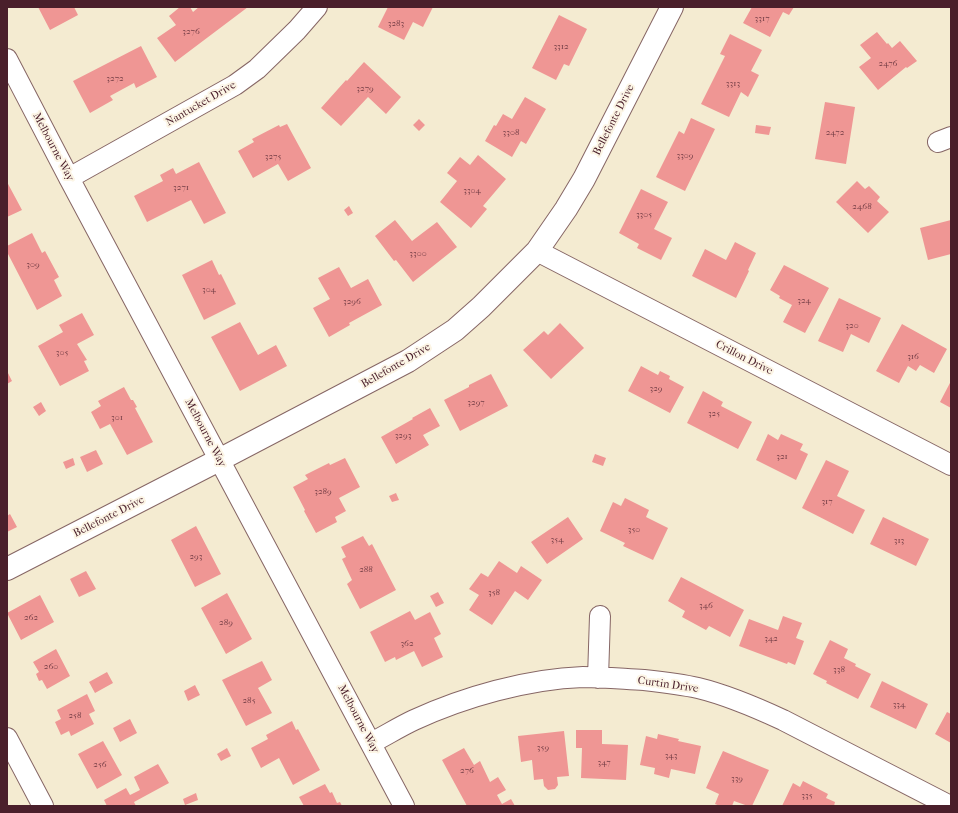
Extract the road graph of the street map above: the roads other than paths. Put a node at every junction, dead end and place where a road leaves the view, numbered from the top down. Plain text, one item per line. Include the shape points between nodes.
1 (316, 7) edge
2 (672, 7) edge
3 (7, 59) edge
4 (69, 178) junction
5 (537, 251) junction
6 (219, 460) junction
7 (951, 465) edge
8 (7, 569) edge
9 (600, 616) dead end
10 (598, 678) junction
11 (7, 738) edge
12 (371, 743) junction
13 (43, 806) edge
14 (404, 806) edge
15 (950, 806) edge

1 - 4 street, Nantucket Drive via 298,30 236,85
2 - 5 street, Bellefonte Drive via 584,179
3 - 4 street, Melbourne Way
4 - 6 street, Melbourne Way
5 - 6 street, Bellefonte Drive via 455,330 408,361
5 - 7 street, Crillon Drive
6 - 8 street, Bellefonte Drive
6 - 12 street, Melbourne Way
9 - 10 street
10 - 12 street, Curtin Drive via 560,679 477,696 414,720
10 - 15 street, Curtin Drive via 671,683 732,698 783,720
11 - 13 street
12 - 14 street, Melbourne Way

